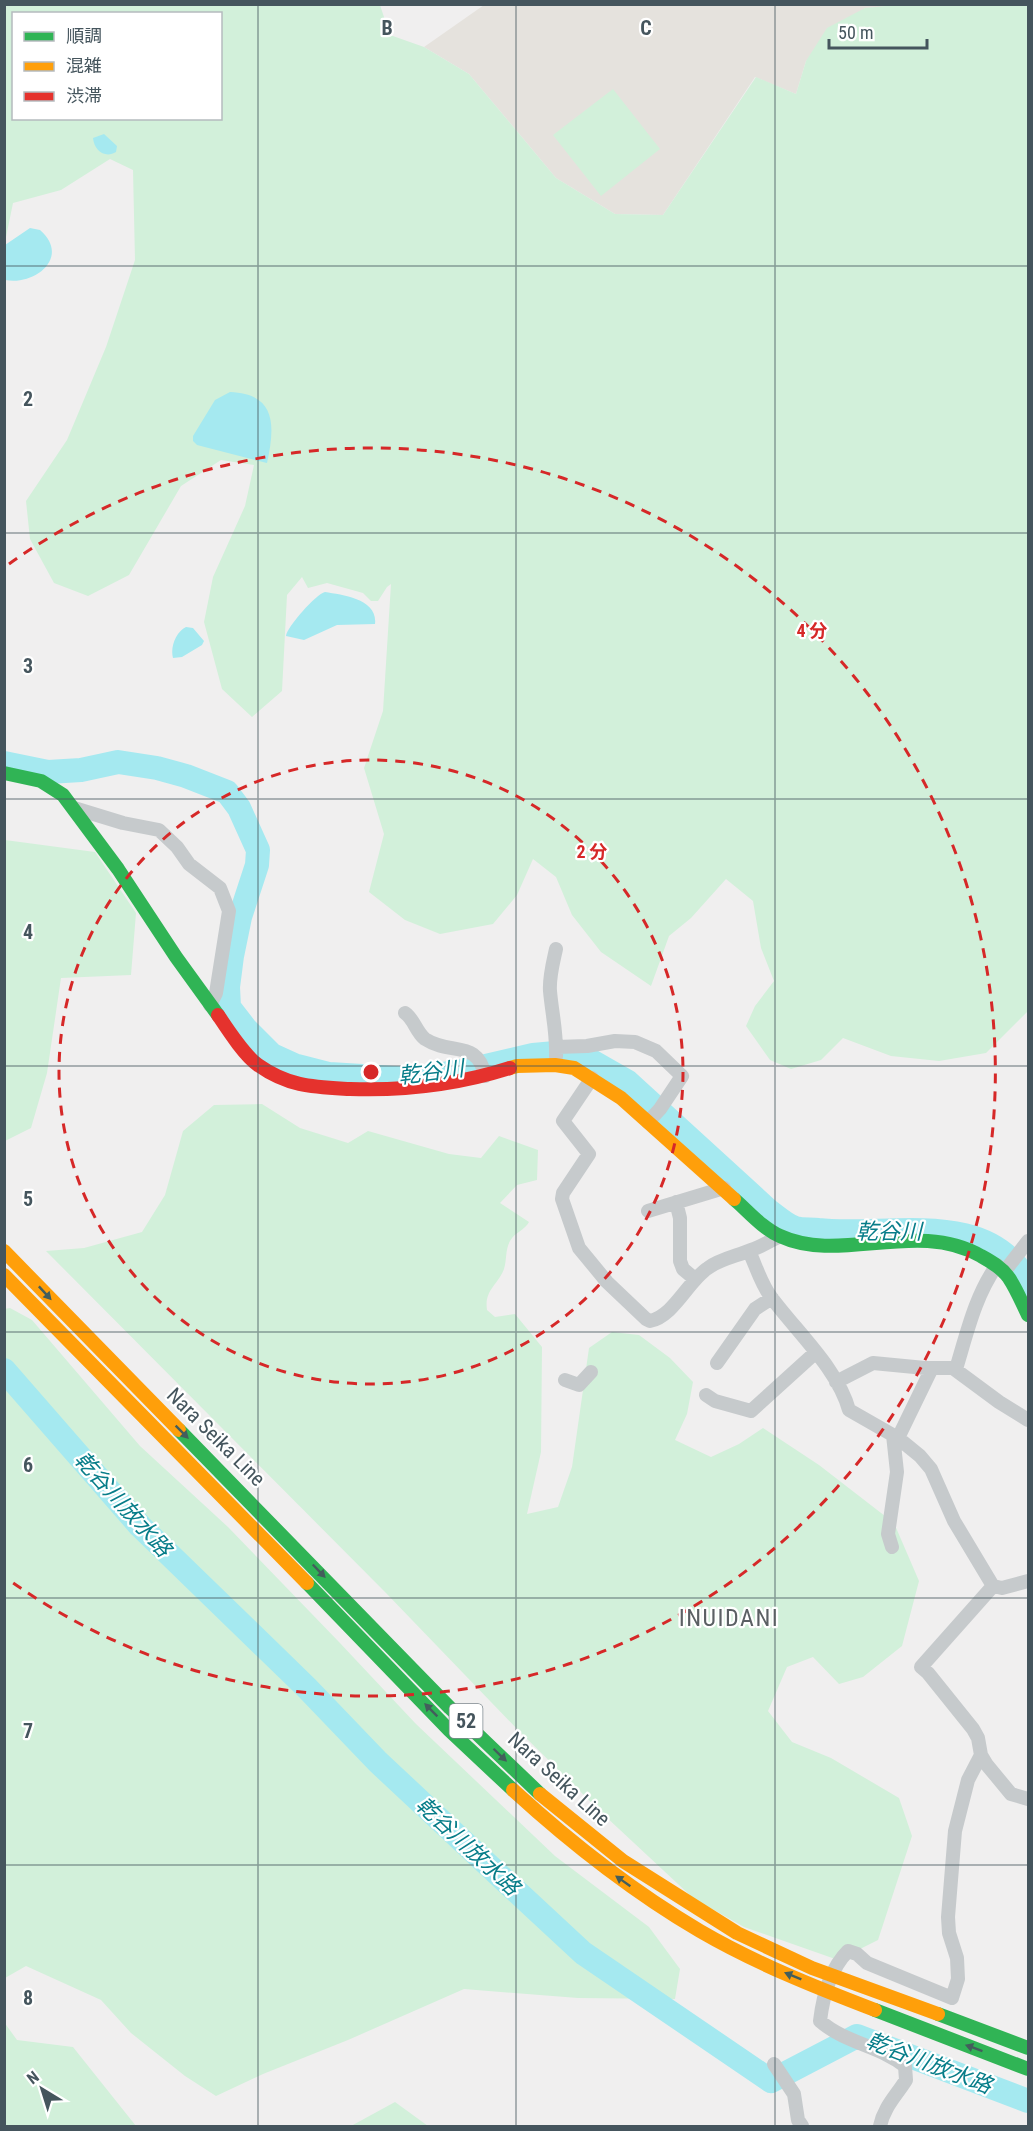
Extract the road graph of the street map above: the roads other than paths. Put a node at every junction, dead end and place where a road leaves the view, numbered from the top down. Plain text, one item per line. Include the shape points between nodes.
1 (4, 773) edge
2 (74, 808) junction
3 (556, 949) dead end
4 (210, 1005) junction
5 (405, 1012) dead end
6 (556, 1057) junction
7 (484, 1070) junction
8 (592, 1078) junction
9 (654, 1116) junction
10 (724, 1188) junction
11 (676, 1202) junction
12 (648, 1211) dead end
13 (780, 1236) junction
14 (1029, 1241) edge
15 (4, 1251) edge
16 (749, 1251) junction
17 (1007, 1266) junction
18 (4, 1275) edge
19 (695, 1279) junction
20 (772, 1298) junction
21 (1029, 1315) edge
22 (815, 1353) junction
23 (717, 1363) dead end
24 (932, 1368) junction
25 (956, 1368) junction
26 (591, 1372) dead end
27 (565, 1380) dead end
28 (836, 1382) junction
29 (706, 1395) dead end
30 (1029, 1420) edge
31 (895, 1437) junction
32 (892, 1547) dead end
33 (1029, 1581) edge
34 (993, 1586) junction
35 (981, 1755) junction
36 (1029, 1799) edge
37 (830, 1976) junction
38 (827, 1990) junction
39 (1029, 2048) edge
40 (774, 2064) dead end
41 (1029, 2069) edge
42 (802, 2127) edge
43 (880, 2127) edge

1 - 2 main road via 41,781 63,795
2 - 4 main road
2 - 4 street via 159,830 189,864 220,888 229,910 216,993
3 - 6 street via 550,990
4 - 7 main road via 256,1064 306,1087 404,1090
5 - 7 street via 422,1037 451,1049 472,1052
6 - 7 main road
6 - 8 main road
6 - 9 street via 615,1041 630,1041 656,1051 682,1076
8 - 9 main road
8 - 19 street via 564,1121 589,1154 562,1196 579,1248 607,1282 650,1321 674,1305
9 - 10 main road
10 - 11 street
10 - 13 main road
11 - 12 street
11 - 19 street via 680,1261
13 - 16 street
13 - 17 main road via 832,1245 918,1239 969,1249
14 - 17 street
15 -> 37 main road, Nara Seika Line / 52 via 435,1690 580,1828 654,1882 729,1928
16 - 19 street via 708,1267
16 - 20 street
17 - 21 main road via 1009,1278
17 - 25 street via 986,1281
38 -> 18 main road, Nara Seika Line / 52 via 698,1930 638,1892 570,1841 420,1699
20 - 22 street
20 - 23 street via 755,1309
22 - 28 street
22 - 29 street via 751,1411
24 - 25 street
24 - 28 street via 873,1363
24 - 31 street
25 - 30 street
26 - 27 street via 579,1385
28 - 31 street via 849,1410
31 - 32 street via 897,1472 888,1534
31 - 34 street via 931,1469 954,1521
33 - 34 street
34 - 35 street via 921,1667 973,1729
35 - 36 street via 1011,1794
35 - 37 street via 968,1780 955,1831 948,1917 958,1979 952,1998 867,1963 848,1951
37 - 38 street
37 - 39 main road, Nara Seika Line / 52
41 -> 38 main road, Nara Seika Line / 52
38 - 43 street via 820,2021 830,2030 894,2057 905,2066 906,2080 882,2114
40 - 42 street via 794,2094

